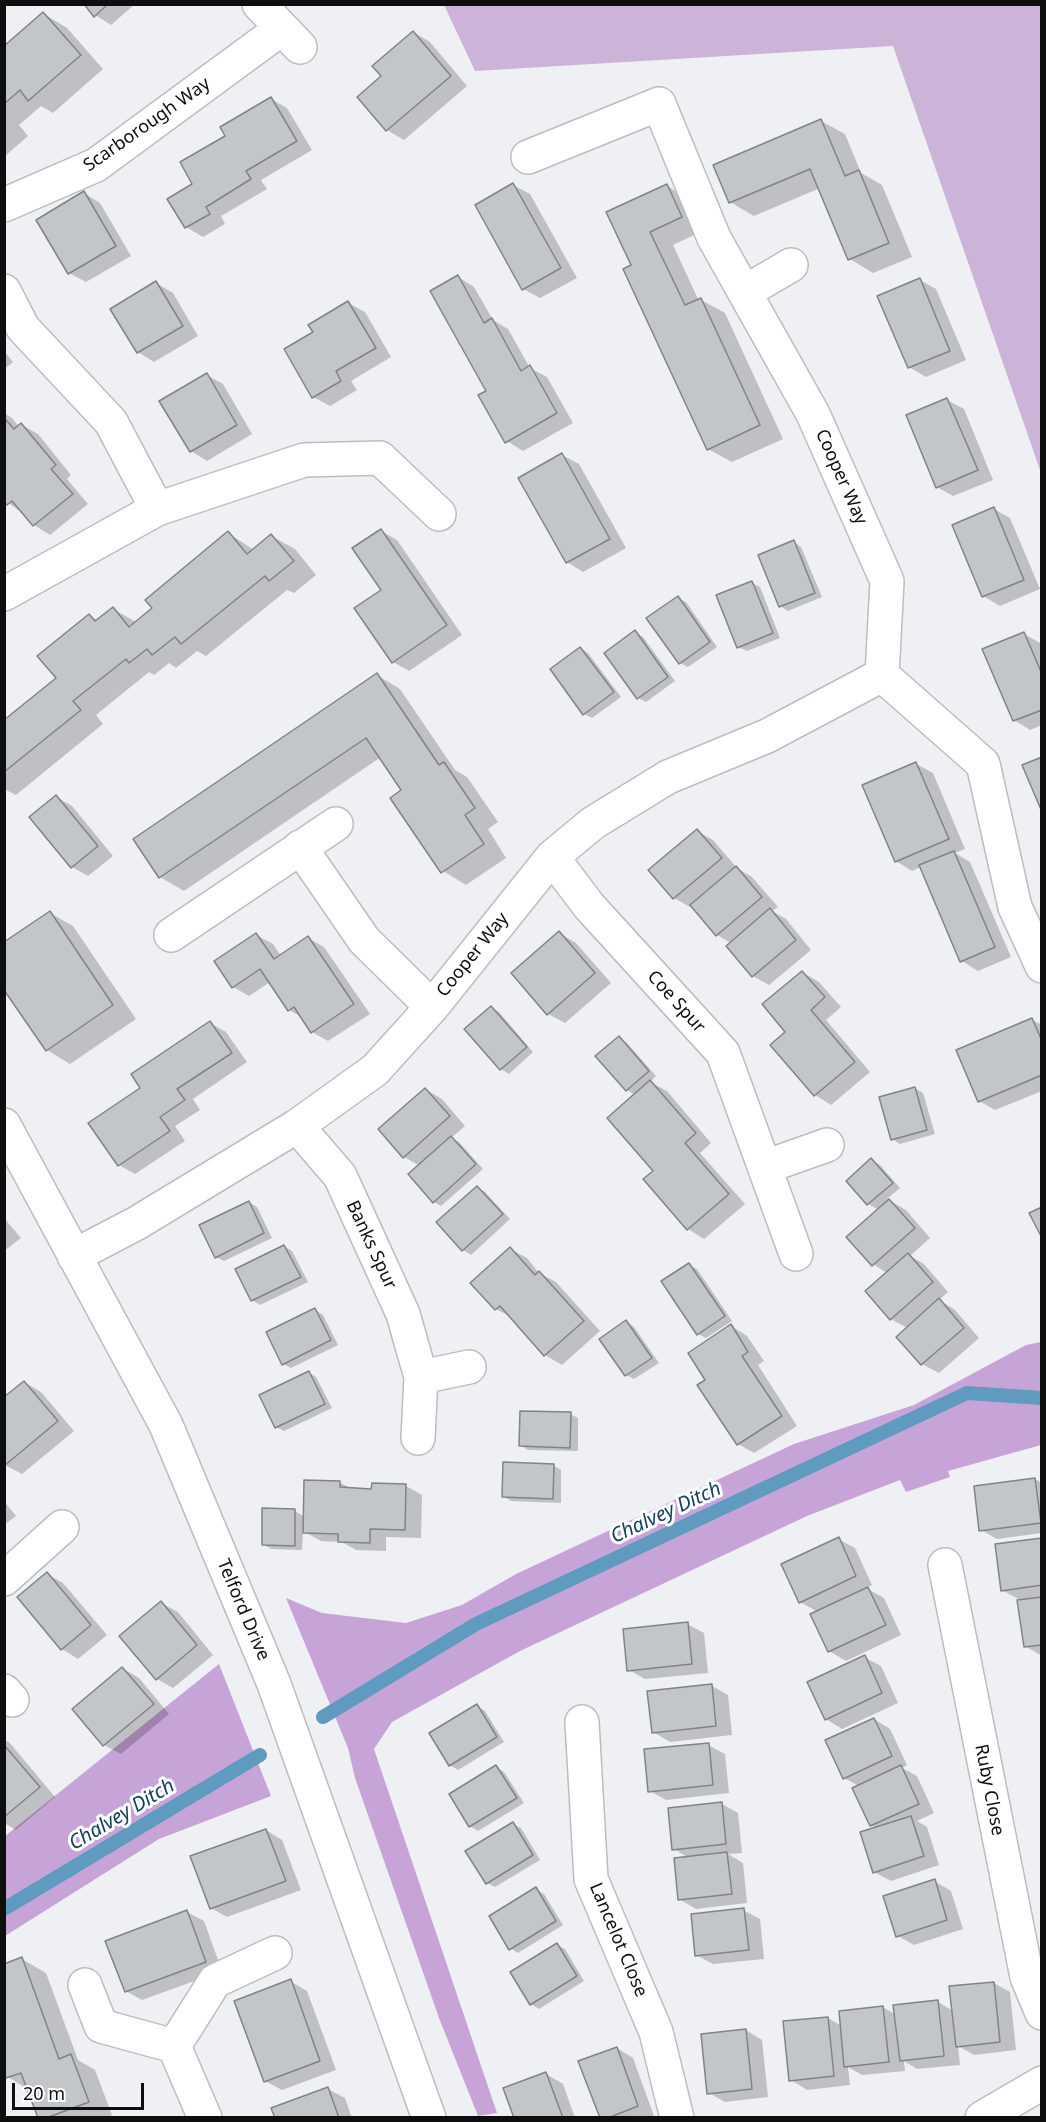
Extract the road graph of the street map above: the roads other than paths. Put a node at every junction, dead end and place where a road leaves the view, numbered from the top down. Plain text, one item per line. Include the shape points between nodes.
1 (259, 4) edge
2 (528, 158) dead end
3 (4, 205) edge
4 (791, 265) dead end
5 (4, 291) edge
6 (745, 292) junction
7 (157, 509) junction
8 (439, 514) dead end
9 (4, 594) edge
10 (882, 675) junction
11 (336, 824) dead end
12 (300, 847) junction
13 (552, 857) junction
14 (171, 935) dead end
15 (1041, 966) edge
16 (432, 1007) junction
17 (4, 1125) edge
18 (297, 1126) junction
19 (827, 1145) dead end
20 (765, 1167) junction
21 (796, 1254) dead end
22 (74, 1256) junction
23 (469, 1367) dead end
24 (421, 1377) junction
25 (418, 1438) dead end
26 (63, 1527) dead end
27 (945, 1565) dead end
28 (4, 1579) edge
29 (582, 1722) dead end
30 (275, 1953) dead end
31 (85, 1984) dead end
32 (1041, 2013) edge
33 (174, 2046) junction
34 (1041, 2083) edge
35 (205, 2118) edge
36 (429, 2118) edge
37 (676, 2118) edge
38 (982, 2118) edge

1 - 3 street, Scarborough Way via 291,39 96,165
2 - 6 street, Cooper Way via 659,104 714,238
4 - 6 street
5 - 7 street via 23,328 111,422
6 - 10 street, Cooper Way via 813,414 886,581
7 - 8 street via 304,460 380,458
7 - 9 street
10 - 13 street, Cooper Way via 767,736 668,777 593,823
10 - 15 street via 983,764 1015,907
11 - 12 street
12 - 14 street
12 - 16 street via 364,940
13 - 16 street, Cooper Way
13 - 20 street, Coe Spur via 589,906 723,1053
16 - 18 street, Cooper Way via 375,1070
17 - 22 street, Telford Drive
18 - 22 street, Cooper Way via 137,1223
18 - 24 street, Banks Spur via 340,1176 403,1314
19 - 20 street
20 - 21 street, Coe Spur
22 - 36 street, Telford Drive via 166,1425 274,1684
23 - 24 street
24 - 25 street, Banks Spur
26 - 28 street
27 - 32 street, Ruby Close via 1027,1977
29 - 37 street, Lancelot Close via 591,1879 656,2032
30 - 33 street via 215,1981
31 - 33 street via 101,2026
33 - 35 street
34 - 38 street

